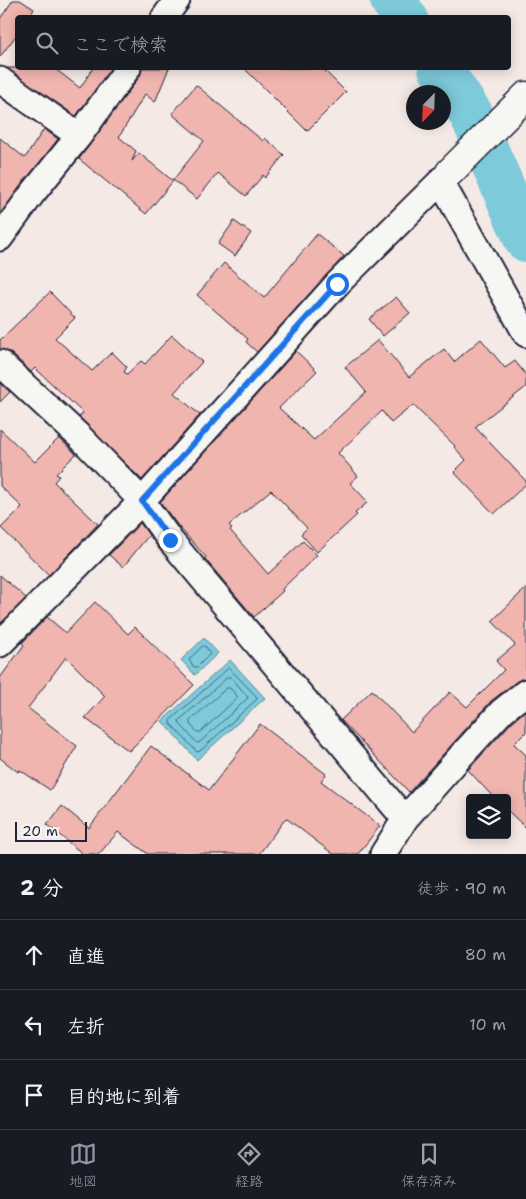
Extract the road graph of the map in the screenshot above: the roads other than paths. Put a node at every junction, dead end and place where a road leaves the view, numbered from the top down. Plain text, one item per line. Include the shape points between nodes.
1 (177, 0) edge
2 (166, 15) edge
3 (127, 70) edge
4 (0, 80) edge
5 (526, 96) edge
6 (79, 136) junction
7 (446, 177) junction
8 (0, 238) edge
9 (526, 334) edge
10 (0, 363) edge
11 (142, 501) junction
12 (0, 644) edge
13 (526, 692) edge
14 (405, 819) junction
15 (383, 854) edge

1 - 2 street
3 - 6 street
4 - 6 street
5 - 7 street
6 - 8 street
7 - 9 street
7 - 11 street via 337,284
10 - 11 street via 80,437
11 - 12 street
11 - 14 street via 170,540
13 - 14 street via 502,711
14 - 15 street

